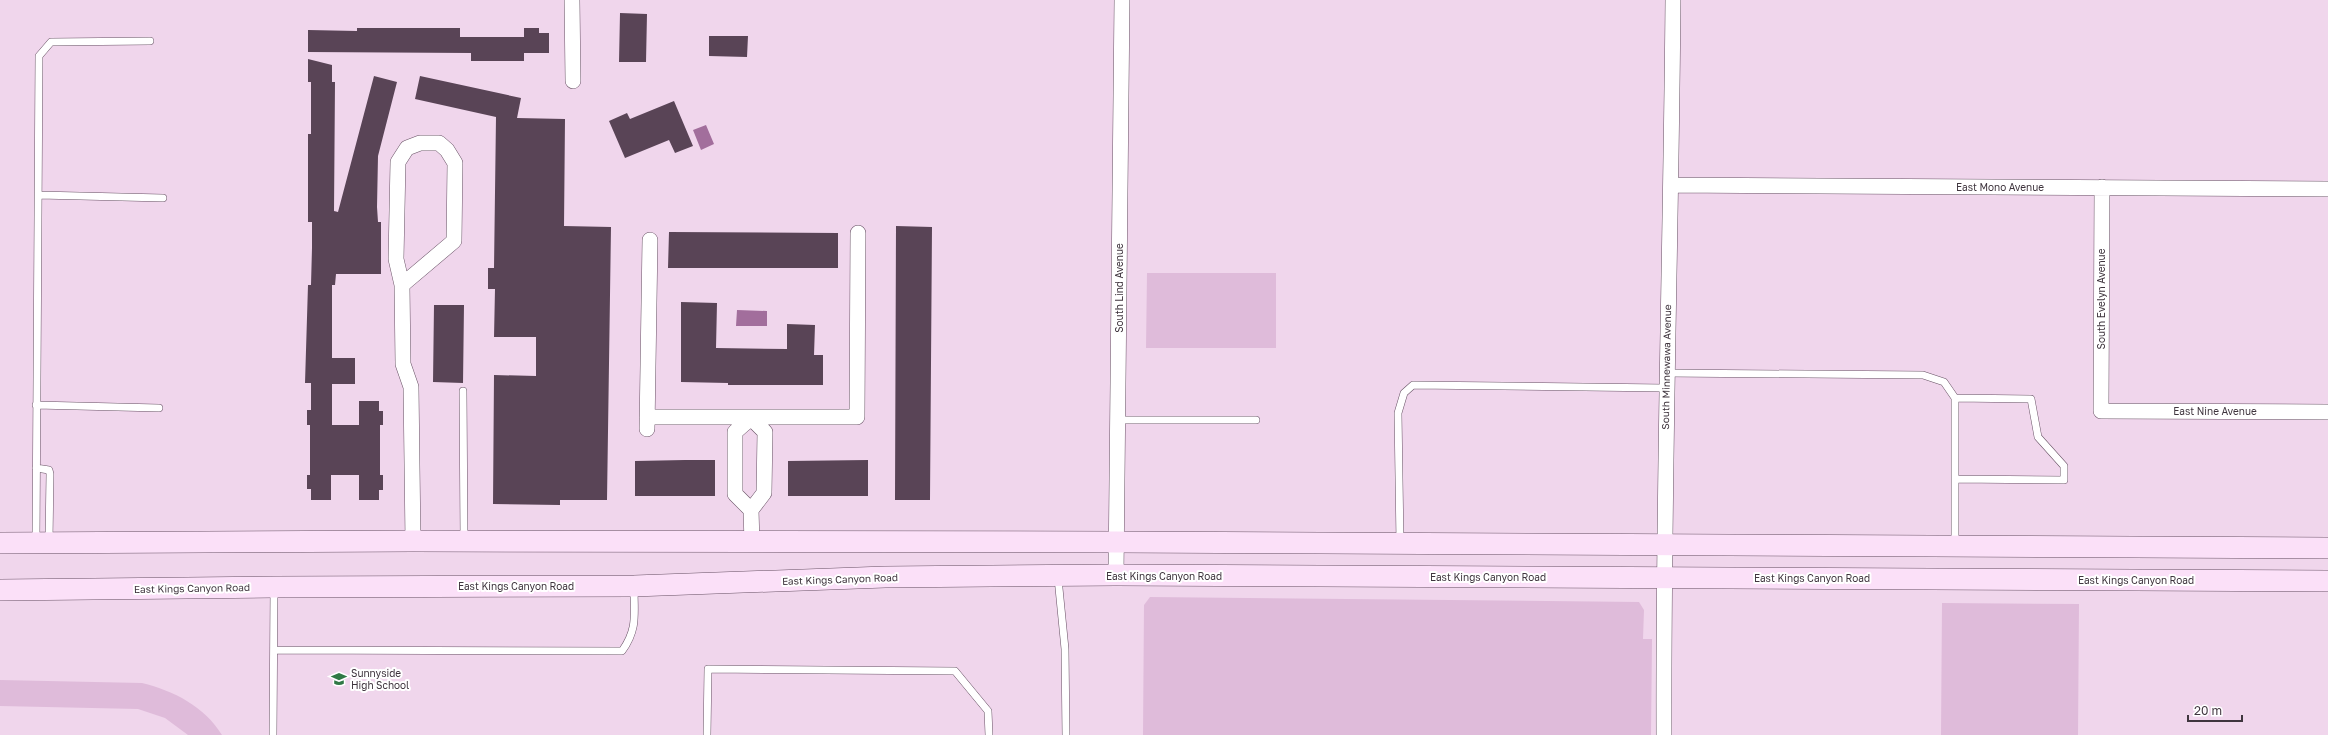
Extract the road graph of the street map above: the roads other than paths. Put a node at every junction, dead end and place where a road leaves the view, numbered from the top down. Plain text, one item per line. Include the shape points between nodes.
1 (572, 0) edge
2 (1122, 0) edge
3 (1673, 0) edge
4 (150, 41) dead end
5 (573, 81) dead end
6 (1671, 185) junction
7 (2102, 187) junction
8 (2328, 189) edge
9 (39, 195) junction
10 (163, 198) dead end
11 (858, 233) dead end
12 (650, 240) dead end
13 (402, 284) junction
14 (1666, 381) junction
15 (463, 391) dead end
16 (1954, 398) junction
17 (36, 405) junction
18 (159, 408) dead end
19 (2101, 411) joint
20 (2328, 412) edge
21 (751, 418) junction
22 (1118, 420) junction
23 (1256, 420) dead end
24 (36, 468) junction
25 (1954, 479) junction
26 (751, 510) junction
27 (413, 541) junction
28 (464, 541) junction
29 (1116, 542) junction
30 (43, 543) junction
31 (752, 543) junction
32 (0, 544) edge
33 (1400, 544) junction
34 (1663, 545) junction
35 (1955, 548) junction
36 (2328, 548) edge
37 (1116, 575) junction
38 (1058, 576) junction
39 (1663, 577) junction
40 (2328, 581) edge
41 (634, 586) junction
42 (274, 587) junction
43 (0, 590) edge
44 (274, 650) junction
45 (273, 735) edge
46 (708, 735) edge
47 (989, 735) edge
48 (1066, 735) edge
49 (1664, 735) edge

1 - 5 street
2 - 22 street, South Lind Avenue
3 - 6 street, South Minnewawa Avenue
4 - 9 lane via 51,42 40,56
6 - 7 street, East Mono Avenue
6 - 14 street, South Minnewawa Avenue
7 - 8 street, East Mono Avenue
7 - 19 street, South Evelyn Avenue
9 - 10 lane
9 - 17 lane
11 - 21 street via 857,417
12 - 21 street via 647,423
13 - 13 street via 396,259 398,162 407,148 420,143 439,143 448,150 455,163 454,241
13 - 27 street via 403,364 411,387
14 - 16 lane via 1923,375 1944,382
14 - 33 lane via 1413,385 1404,393 1398,413
14 - 34 street, South Minnewawa Avenue
15 - 28 lane
16 - 25 lane
16 - 25 lane via 2031,399 2038,437 2064,466 2064,480
17 - 18 lane
17 - 24 lane
19 - 20 street, East Nine Avenue
21 - 26 street via 765,432 764,494
21 - 26 street via 735,432 734,494
22 - 23 lane
22 - 29 street, South Lind Avenue
24 - 30 lane
24 - 30 lane via 45,468 50,474
25 - 35 lane
26 - 31 street
27 - 28 main road
27 - 30 main road
28 - 31 main road
29 - 31 main road
29 - 33 main road
29 - 37 street, South Lind Avenue
30 - 32 main road
33 - 34 main road
34 - 35 main road
34 - 39 street, South Minnewawa Avenue
35 - 36 main road
37 - 38 main road, East Kings Canyon Road
37 - 39 main road, East Kings Canyon Road
38 - 41 main road, East Kings Canyon Road via 885,577
38 - 48 lane via 1064,649
39 - 40 main road, East Kings Canyon Road
39 - 49 street, South Minnewawa Avenue
41 - 42 main road, East Kings Canyon Road
41 - 44 lane via 632,638 622,651
42 - 43 main road, East Kings Canyon Road
42 - 44 lane
44 - 45 lane
46 - 47 lane via 708,669 955,671 988,711

